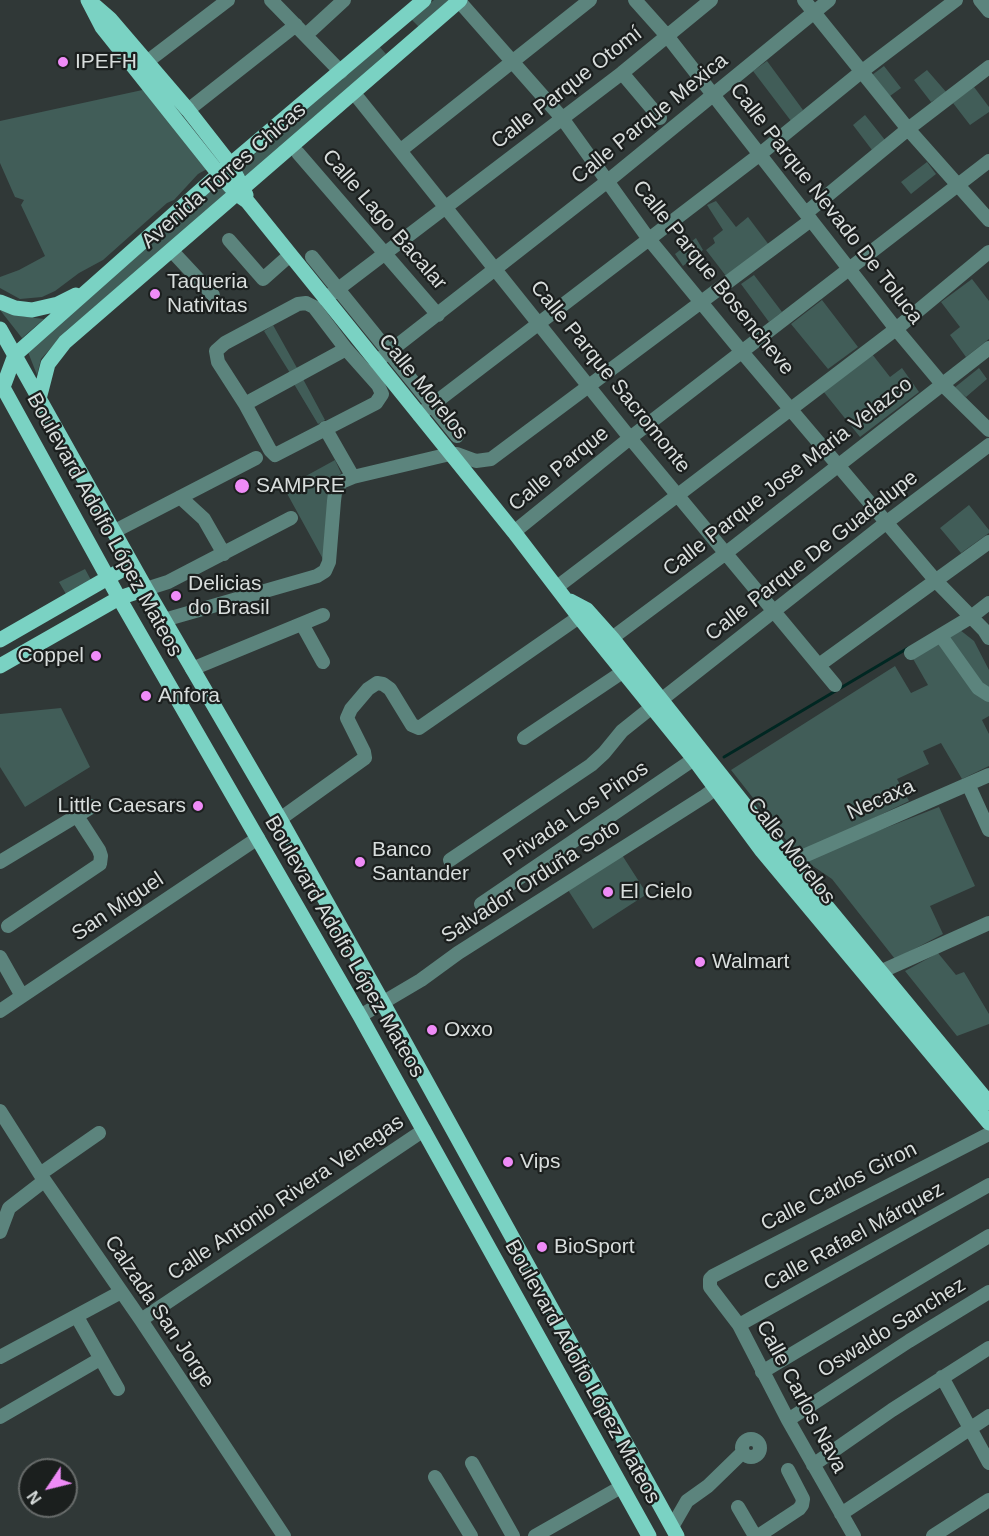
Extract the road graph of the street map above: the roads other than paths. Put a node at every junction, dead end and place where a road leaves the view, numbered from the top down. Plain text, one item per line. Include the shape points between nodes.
1 (88, 0) edge
2 (228, 0) edge
3 (271, 0) edge
4 (344, 0) edge
5 (424, 0) edge
6 (590, 0) edge
7 (635, 0) edge
8 (711, 0) edge
9 (804, 0) edge
10 (830, 0) edge
11 (956, 0) edge
12 (980, 0) edge
13 (460, 1) edge
14 (989, 11) edge
15 (814, 12) junction
16 (405, 16) junction
17 (296, 25) junction
18 (422, 34) junction
19 (306, 35) junction
20 (384, 35) junction
21 (668, 37) junction
22 (400, 54) junction
23 (148, 61) junction
24 (513, 61) junction
25 (989, 67) edge
26 (341, 72) junction
27 (861, 72) junction
28 (622, 73) junction
29 (354, 93) junction
30 (713, 94) junction
31 (188, 110) junction
32 (562, 118) junction
33 (660, 118) dead end
34 (908, 129) junction
35 (401, 150) junction
36 (298, 153) dead end
37 (759, 155) junction
38 (989, 161) edge
39 (225, 169) junction
40 (609, 180) junction
41 (957, 186) junction
42 (242, 194) junction
43 (447, 207) junction
44 (808, 216) junction
45 (989, 220) edge
46 (648, 238) junction
47 (229, 240) dead end
48 (171, 250) junction
49 (989, 252) edge
50 (384, 254) junction
51 (290, 255) junction
52 (312, 257) dead end
53 (495, 268) junction
54 (849, 268) junction
55 (92, 287) junction
56 (337, 289) junction
57 (213, 295) dead end
58 (325, 299) junction
59 (0, 302) edge
60 (703, 302) junction
61 (438, 315) junction
62 (538, 324) junction
63 (0, 329) edge
64 (896, 329) junction
65 (989, 348) edge
66 (346, 349) junction
67 (389, 352) junction
68 (742, 352) junction
69 (15, 356) junction
70 (376, 362) junction
71 (2, 384) edge
72 (942, 384) junction
73 (589, 386) junction
74 (39, 399) junction
75 (245, 404) junction
76 (790, 408) junction
77 (426, 410) junction
78 (325, 428) junction
79 (989, 430) edge
80 (457, 436) dead end
81 (630, 438) junction
82 (989, 445) edge
83 (450, 454) junction
84 (256, 459) dead end
85 (839, 464) junction
86 (353, 477) junction
87 (678, 495) junction
88 (180, 497) junction
89 (291, 518) dead end
90 (887, 522) junction
91 (113, 532) junction
92 (514, 532) junction
93 (989, 542) edge
94 (726, 553) junction
95 (224, 554) junction
96 (132, 564) junction
97 (108, 577) junction
98 (936, 580) junction
99 (557, 587) junction
100 (146, 589) junction
101 (119, 598) junction
102 (567, 600) junction
103 (989, 603) edge
104 (774, 612) junction
105 (323, 615) dead end
106 (579, 617) junction
107 (971, 617) junction
108 (164, 620) junction
109 (302, 624) junction
110 (941, 636) junction
111 (989, 638) edge
112 (612, 639) junction
113 (0, 640) edge
114 (911, 653) dead end
115 (323, 662) dead end
116 (819, 665) junction
117 (0, 666) edge
118 (192, 669) junction
119 (624, 671) junction
120 (835, 685) dead end
121 (989, 695) edge
122 (656, 704) junction
123 (524, 738) dead end
124 (694, 759) junction
125 (989, 775) edge
126 (720, 784) junction
127 (968, 784) junction
128 (93, 806) dead end
129 (77, 816) junction
130 (280, 819) junction
131 (989, 830) edge
132 (258, 838) junction
133 (450, 860) dead end
134 (0, 862) edge
135 (790, 862) junction
136 (481, 904) dead end
137 (989, 923) edge
138 (8, 926) dead end
139 (0, 957) edge
140 (880, 972) junction
141 (22, 996) junction
142 (383, 1003) junction
143 (0, 1011) edge
144 (360, 1016) junction
145 (989, 1103) edge
146 (0, 1111) edge
147 (989, 1123) edge
148 (424, 1130) junction
149 (99, 1133) dead end
150 (989, 1134) edge
151 (42, 1177) junction
152 (989, 1185) edge
153 (0, 1232) edge
154 (989, 1236) edge
155 (710, 1279) joint
156 (121, 1292) junction
157 (989, 1292) edge
158 (77, 1317) junction
159 (141, 1320) junction
160 (739, 1325) junction
161 (989, 1348) edge
162 (0, 1357) edge
163 (100, 1359) junction
164 (762, 1372) junction
165 (942, 1377) junction
166 (118, 1389) dead end
167 (989, 1416) edge
168 (0, 1417) edge
169 (788, 1420) junction
170 (970, 1428) junction
171 (743, 1452) dead end
172 (472, 1463) dead end
173 (989, 1463) edge
174 (813, 1465) junction
175 (788, 1470) dead end
176 (435, 1477) dead end
177 (621, 1486) junction
178 (989, 1500) edge
179 (738, 1507) dead end
180 (842, 1514) junction
181 (674, 1532) edge
182 (284, 1536) edge
183 (471, 1536) edge
184 (513, 1536) edge
185 (535, 1536) edge
186 (649, 1536) edge
187 (757, 1536) edge
188 (854, 1536) edge
189 (933, 1536) edge

1 - 23 main road
1 - 39 main road via 102,27
2 - 23 street
3 - 17 street
4 - 19 street
5 - 16 main road, Avenida Torres Chicas
6 - 24 street
7 - 21 street, Calle Parque Nevado De Toluca
8 - 21 street, Calle Parque Otomí
9 - 15 street
10 - 15 street, Calle Parque Mexica
11 - 27 street
12 - 14 street
13 - 18 main road, Avenida Torres Chicas
13 - 24 street, Calle Parque Bosencheve
15 - 27 street
15 - 30 street, Calle Parque Mexica
16 - 18 main road via 407,25
16 - 20 main road, Avenida Torres Chicas
17 - 19 street
17 - 31 street
18 - 22 main road, Avenida Torres Chicas
19 - 26 street
20 - 22 main road via 396,40
20 - 26 main road, Avenida Torres Chicas
21 - 28 street, Calle Parque Otomí
21 - 30 street, Calle Parque Nevado De Toluca
22 - 29 main road, Avenida Torres Chicas
23 - 31 main road
24 - 32 street, Calle Parque Bosencheve
24 - 35 street
25 - 34 street
26 - 39 main road, Avenida Torres Chicas
27 - 34 street
27 - 37 street
28 - 32 street, Calle Parque Otomí
28 - 33 street
29 - 35 street, Calle Parque Sacromonte
29 - 42 main road, Avenida Torres Chicas
30 - 37 street, Calle Parque Nevado De Toluca
30 - 40 street, Calle Parque Mexica
31 - 39 main road
32 - 40 street, Calle Parque Bosencheve
32 - 43 street, Calle Parque Otomí
34 - 41 street
34 - 44 street
35 - 43 street, Calle Parque Sacromonte
36 - 50 street, Calle Lago Bacalar
37 - 44 street, Calle Parque Nevado De Toluca
37 - 46 street
38 - 41 street, Calle Parque
39 - 42 main road, Calle Morelos
39 - 55 main road, Avenida Torres Chicas
40 - 46 street, Calle Parque Bosencheve
40 - 53 street, Calle Parque Mexica
41 - 45 street
41 - 54 street, Calle Parque
42 - 48 main road, Avenida Torres Chicas
42 - 51 main road, Calle Morelos
43 - 50 street, Calle Parque Otomí
43 - 53 street, Calle Parque Sacromonte
44 - 54 street, Calle Parque Nevado De Toluca
44 - 60 street
46 - 60 street, Calle Parque Bosencheve
46 - 62 street
47 - 51 street via 263,279
48 - 57 street
48 - 74 main road, Avenida Torres Chicas via 65,342 48,364
49 - 64 street
50 - 56 street, Calle Parque Otomí
50 - 61 street, Calle Lago Bacalar
51 - 58 main road, Calle Morelos
52 - 56 street
53 - 61 street, Calle Parque Mexica
53 - 62 street, Calle Parque Sacromonte
54 - 64 street, Calle Parque Nevado De Toluca
54 - 68 street, Calle Parque
55 - 59 main road via 58,304 32,310
55 - 69 main road, Avenida Torres Chicas
56 - 58 street, Calle Parque Otomí
56 - 67 street
58 - 70 main road, Calle Morelos
60 - 68 street, Calle Parque Bosencheve
60 - 73 street
61 - 67 street, Calle Parque Mexica
62 - 73 street, Calle Parque Sacromonte
62 - 77 street
63 - 69 main road, Boulevard Adolfo López Mateos
64 - 72 street, Calle Parque Nevado De Toluca
64 - 76 street
65 - 72 street, Calle Parque Jose Maria Velazco
66 - 75 street
66 - 75 street via 314,307 306,303 225,343 216,351 218,362
66 - 78 street via 378,385 381,398
67 - 70 street, Calle Parque Mexica
67 - 77 street
68 - 76 street, Calle Parque Bosencheve
68 - 81 street, Calle Parque
69 - 71 main road
69 - 74 main road, Boulevard Adolfo López Mateos
70 - 77 main road, Calle Morelos
71 - 97 main road, Boulevard Adolfo López Mateos
72 - 79 street, Calle Parque Nevado De Toluca
72 - 85 street, Calle Parque Jose Maria Velazco
73 - 81 street, Calle Parque Sacromonte
73 - 83 street via 491,459 476,461
74 - 91 main road, Boulevard Adolfo López Mateos
75 - 78 street via 275,455
76 - 85 street, Calle Parque Bosencheve
76 - 87 street
77 - 80 street
77 - 83 main road, Calle Morelos
78 - 86 street
81 - 87 street, Calle Parque Sacromonte
81 - 92 street, Calle Parque
82 - 90 street, Calle Parque De Guadalupe
83 - 86 street
83 - 92 main road, Calle Morelos
84 - 88 street
85 - 90 street, Calle Parque Bosencheve
85 - 94 street, Calle Parque Jose Maria Velazco
86 - 108 street via 341,482 335,493 325,571
87 - 94 street, Calle Parque Sacromonte
87 - 99 street
88 - 91 street
88 - 95 street via 204,519
89 - 95 street
90 - 98 street, Calle Parque Bosencheve
90 - 104 street, Calle Parque De Guadalupe
91 - 96 main road, Boulevard Adolfo López Mateos
92 - 99 main road, Calle Morelos
93 - 98 street
94 - 104 street, Calle Parque Sacromonte
94 - 112 street, Calle Parque Jose Maria Velazco
95 - 100 street
96 - 97 main road
96 - 100 main road, Boulevard Adolfo López Mateos
97 - 101 main road, Boulevard Adolfo López Mateos
97 - 113 main road
98 - 107 street, Calle Parque Bosencheve
98 - 116 street
99 - 102 main road, Calle Morelos
100 - 101 main road
100 - 108 main road, Boulevard Adolfo López Mateos
101 - 117 main road
101 - 132 main road, Boulevard Adolfo López Mateos
102 - 106 main road, Calle Morelos
102 - 112 main road, Calle Morelos via 587,610
103 - 107 street
104 - 116 street, Calle Parque Sacromonte
104 - 122 street, Calle Parque De Guadalupe
105 - 109 street
106 - 119 main road, Calle Morelos
106 - 130 street via 419,728 412,725 390,689 383,684 368,689 347,718 365,758
107 - 110 street
107 - 111 street, Calle Parque Bosencheve
108 - 118 main road, Boulevard Adolfo López Mateos
109 - 115 street
109 - 118 street
110 - 114 street
110 - 121 street via 978,688
112 - 122 main road, Calle Morelos
116 - 120 street, Calle Parque Sacromonte
118 - 130 main road, Boulevard Adolfo López Mateos
119 - 122 main road, Calle Morelos
119 - 123 street
122 - 124 main road, Calle Morelos
122 - 126 main road, Calle Morelos
122 - 133 street, Calle Parque De Guadalupe via 622,731 591,765
124 - 126 main road, Calle Morelos
124 - 136 street, Privada Los Pinos
125 - 127 street, Necaxa
126 - 135 main road, Calle Morelos
126 - 142 street, Salvador Orduña Soto
126 - 147 main road, Calle Morelos via 762,851
127 - 131 street
127 - 135 street, Necaxa
128 - 129 street
129 - 134 street
129 - 138 street via 99,850 100,864
130 - 142 main road, Boulevard Adolfo López Mateos
132 - 141 street, San Miguel
132 - 144 main road, Boulevard Adolfo López Mateos
135 - 140 main road, Calle Morelos
137 - 140 street
139 - 141 street
140 - 145 main road, Calle Morelos
141 - 143 street, San Miguel
142 - 144 street, Salvador Orduña Soto
142 - 181 main road, Boulevard Adolfo López Mateos
144 - 148 main road, Boulevard Adolfo López Mateos
146 - 151 street, Calzada San Jorge
148 - 159 street, Calle Antonio Rivera Venegas
148 - 177 main road, Boulevard Adolfo López Mateos
149 - 151 street
150 - 155 street, Calle Carlos Giron
151 - 153 street via 9,1208
151 - 156 street, Calzada San Jorge
152 - 160 street, Calle Rafael Márquez
154 - 164 street
155 - 160 street, Calle Carlos Nava via 710,1287
156 - 158 street
156 - 159 street, Calzada San Jorge
157 - 169 street, Oswaldo Sanchez
158 - 162 street
158 - 163 street
159 - 182 street, Calzada San Jorge
160 - 164 street, Calle Carlos Nava
161 - 165 street
163 - 166 street
163 - 168 street
164 - 169 street, Calle Carlos Nava
165 - 170 street
165 - 174 street
167 - 170 street
169 - 174 street, Calle Carlos Nava
170 - 173 street
170 - 180 street
171 - 181 street via 687,1501
172 - 184 street
174 - 180 street, Calle Carlos Nava
175 - 187 street via 803,1499 802,1505
176 - 183 street
177 - 185 street
177 - 186 main road, Boulevard Adolfo López Mateos
178 - 189 street
179 - 187 street
180 - 188 street, Calle Carlos Nava

